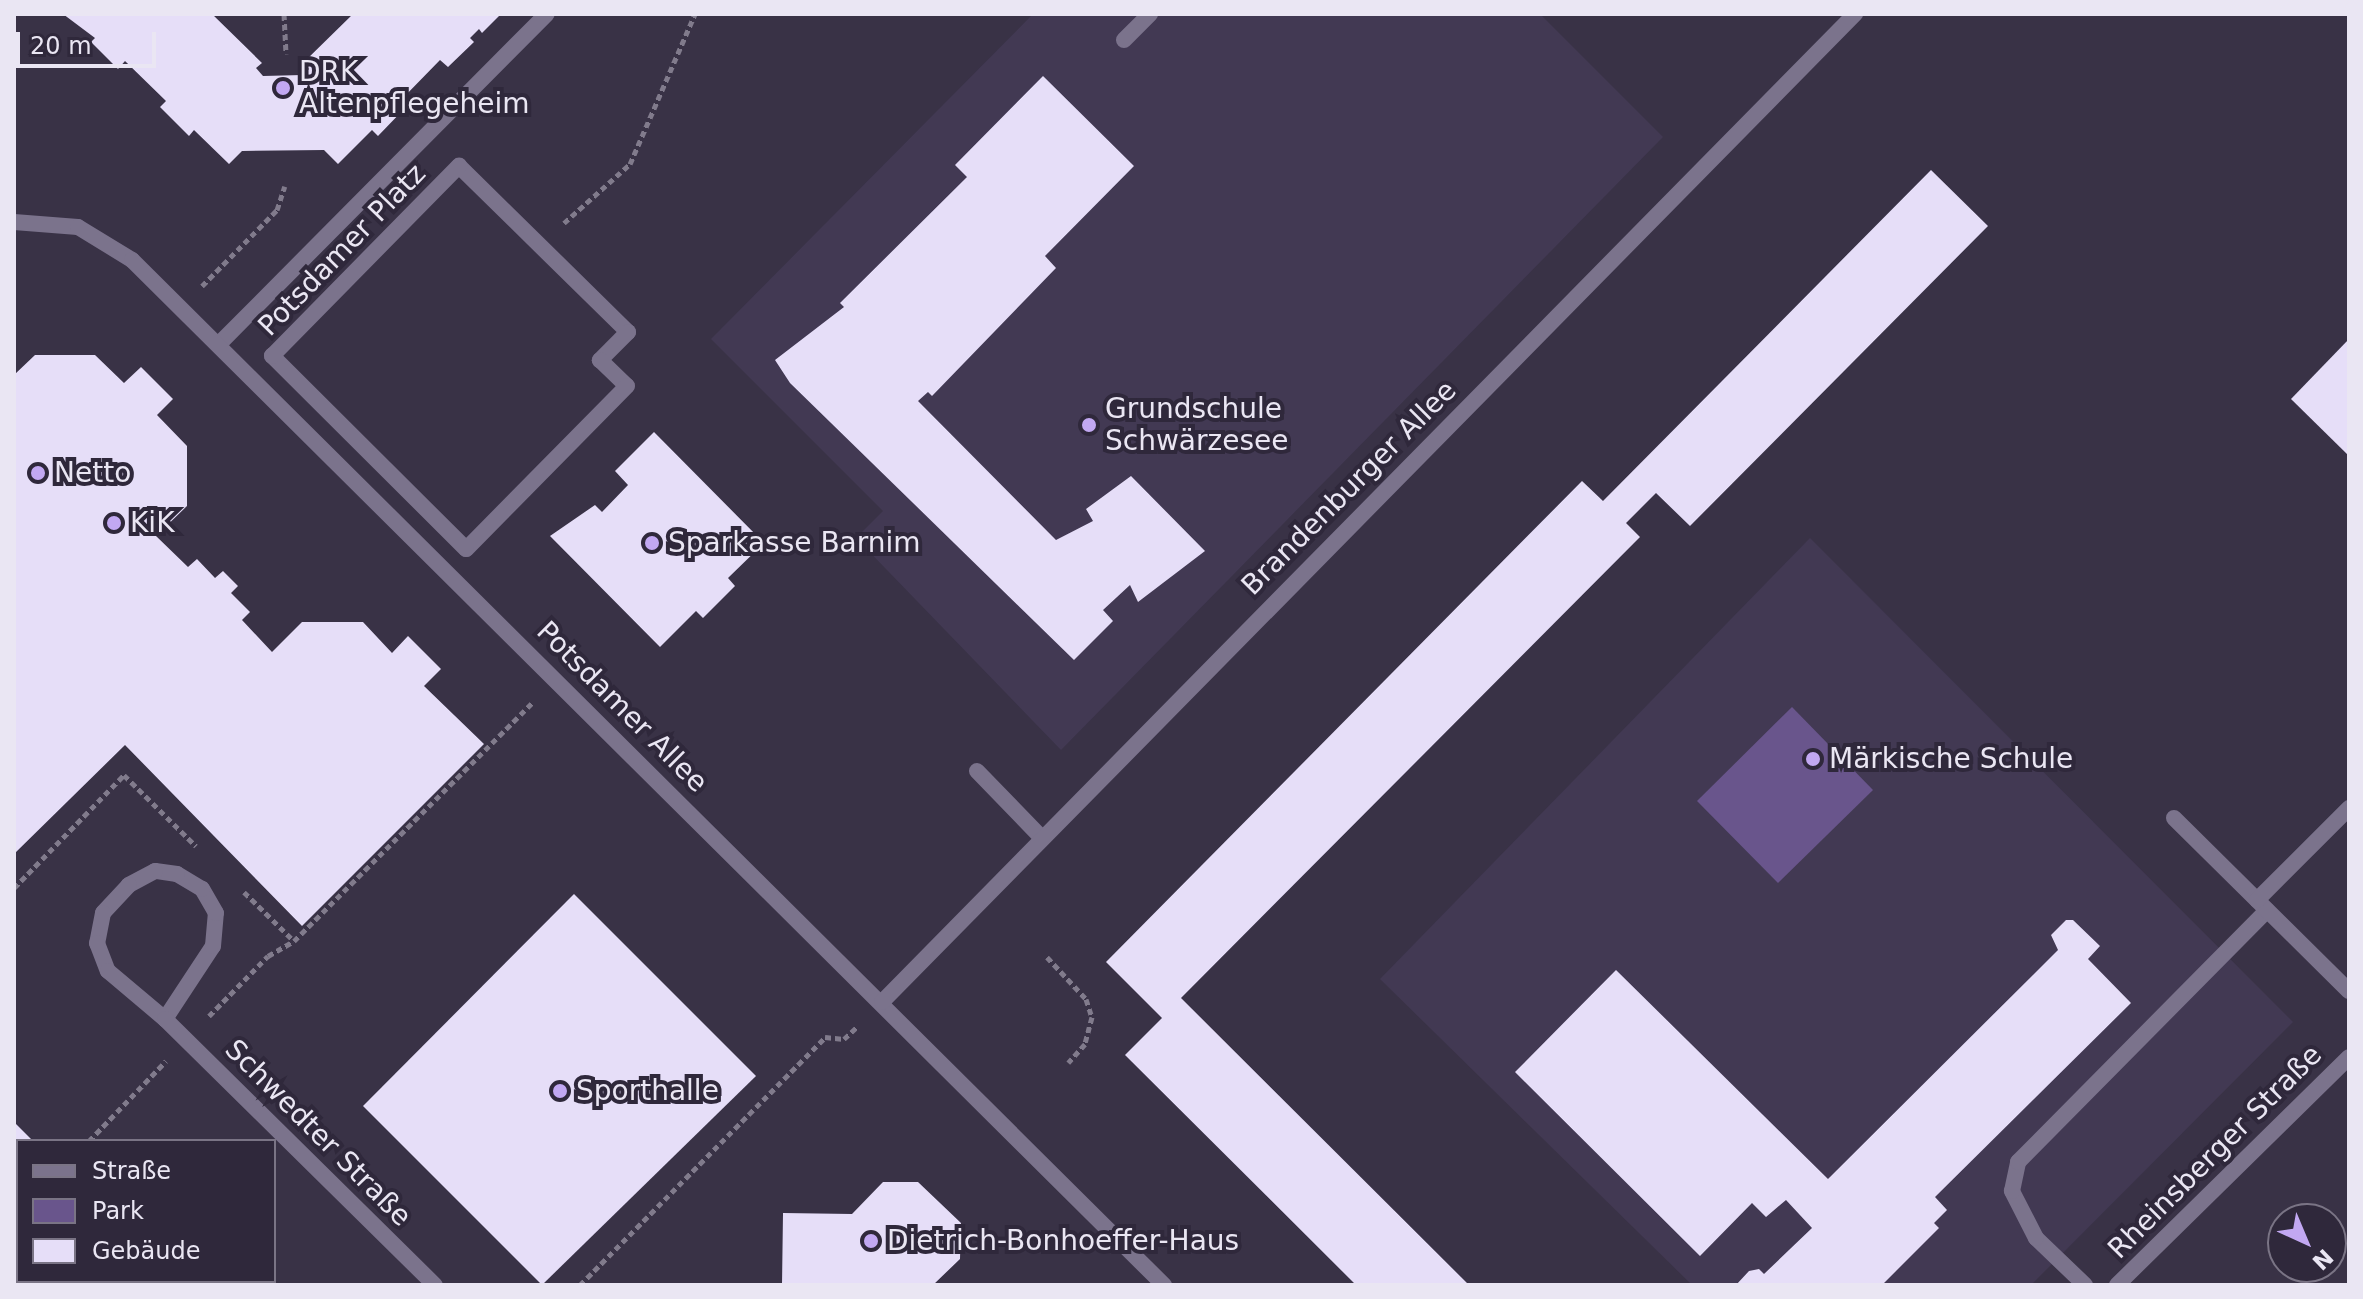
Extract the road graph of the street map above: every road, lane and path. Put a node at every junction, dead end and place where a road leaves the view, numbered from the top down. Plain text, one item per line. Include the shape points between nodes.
1 (284, 14) edge
2 (547, 14) edge
3 (695, 14) edge
4 (1150, 14) edge
5 (1855, 14) edge
6 (1124, 40) dead end
7 (286, 54) dead end
8 (285, 186) dead end
9 (14, 222) edge
10 (539, 245) junction
11 (182, 307) junction
12 (219, 344) junction
13 (556, 679) junction
14 (977, 771) dead end
15 (2349, 808) edge
16 (2174, 818) dead end
17 (1041, 837) junction
18 (2262, 905) junction
19 (1047, 957) dead end
20 (2349, 991) edge
21 (882, 1002) junction
22 (165, 1019) junction
23 (186, 1040) junction
24 (2349, 1057) edge
25 (1068, 1063) dead end
26 (91, 1139) edge
27 (19, 1285) edge
28 (31, 1285) edge
29 (435, 1285) edge
30 (580, 1285) edge
31 (1164, 1285) edge
32 (2085, 1285) edge
33 (2117, 1285) edge

1 - 7 path
2 - 12 street
3 - 10 path via 630,164
4 - 6 street
5 - 17 street, Brandenburger Allee
8 - 11 path via 277,210
9 - 11 street, Potsdamer Allee via 78,227 132,260
10 - 10 street, Potsdamer Platz via 628,332 600,360 627,386 466,549 272,356 459,166
11 - 12 street, Potsdamer Allee
12 - 13 street, Potsdamer Allee
13 - 21 street, Potsdamer Allee
13 - 23 path via 294,941 268,956
14 - 17 street
15 - 18 street
16 - 18 street
17 - 21 street, Brandenburger Allee
18 - 20 street
18 - 32 street via 2018,1162 2012,1191 2036,1238
19 - 25 path via 1086,999 1092,1017 1085,1044
21 - 30 path via 844,1039 825,1037
21 - 31 street, Potsdamer Allee
22 - 22 street, Schwedter Straße via 213,946 216,913 202,889 177,874 155,871 129,885 103,913 97,943 108,971
22 - 23 street, Schwedter Straße
23 - 26 path
23 - 29 street, Schwedter Straße
24 - 33 street, Rheinsberger Straße
27 - 28 street

